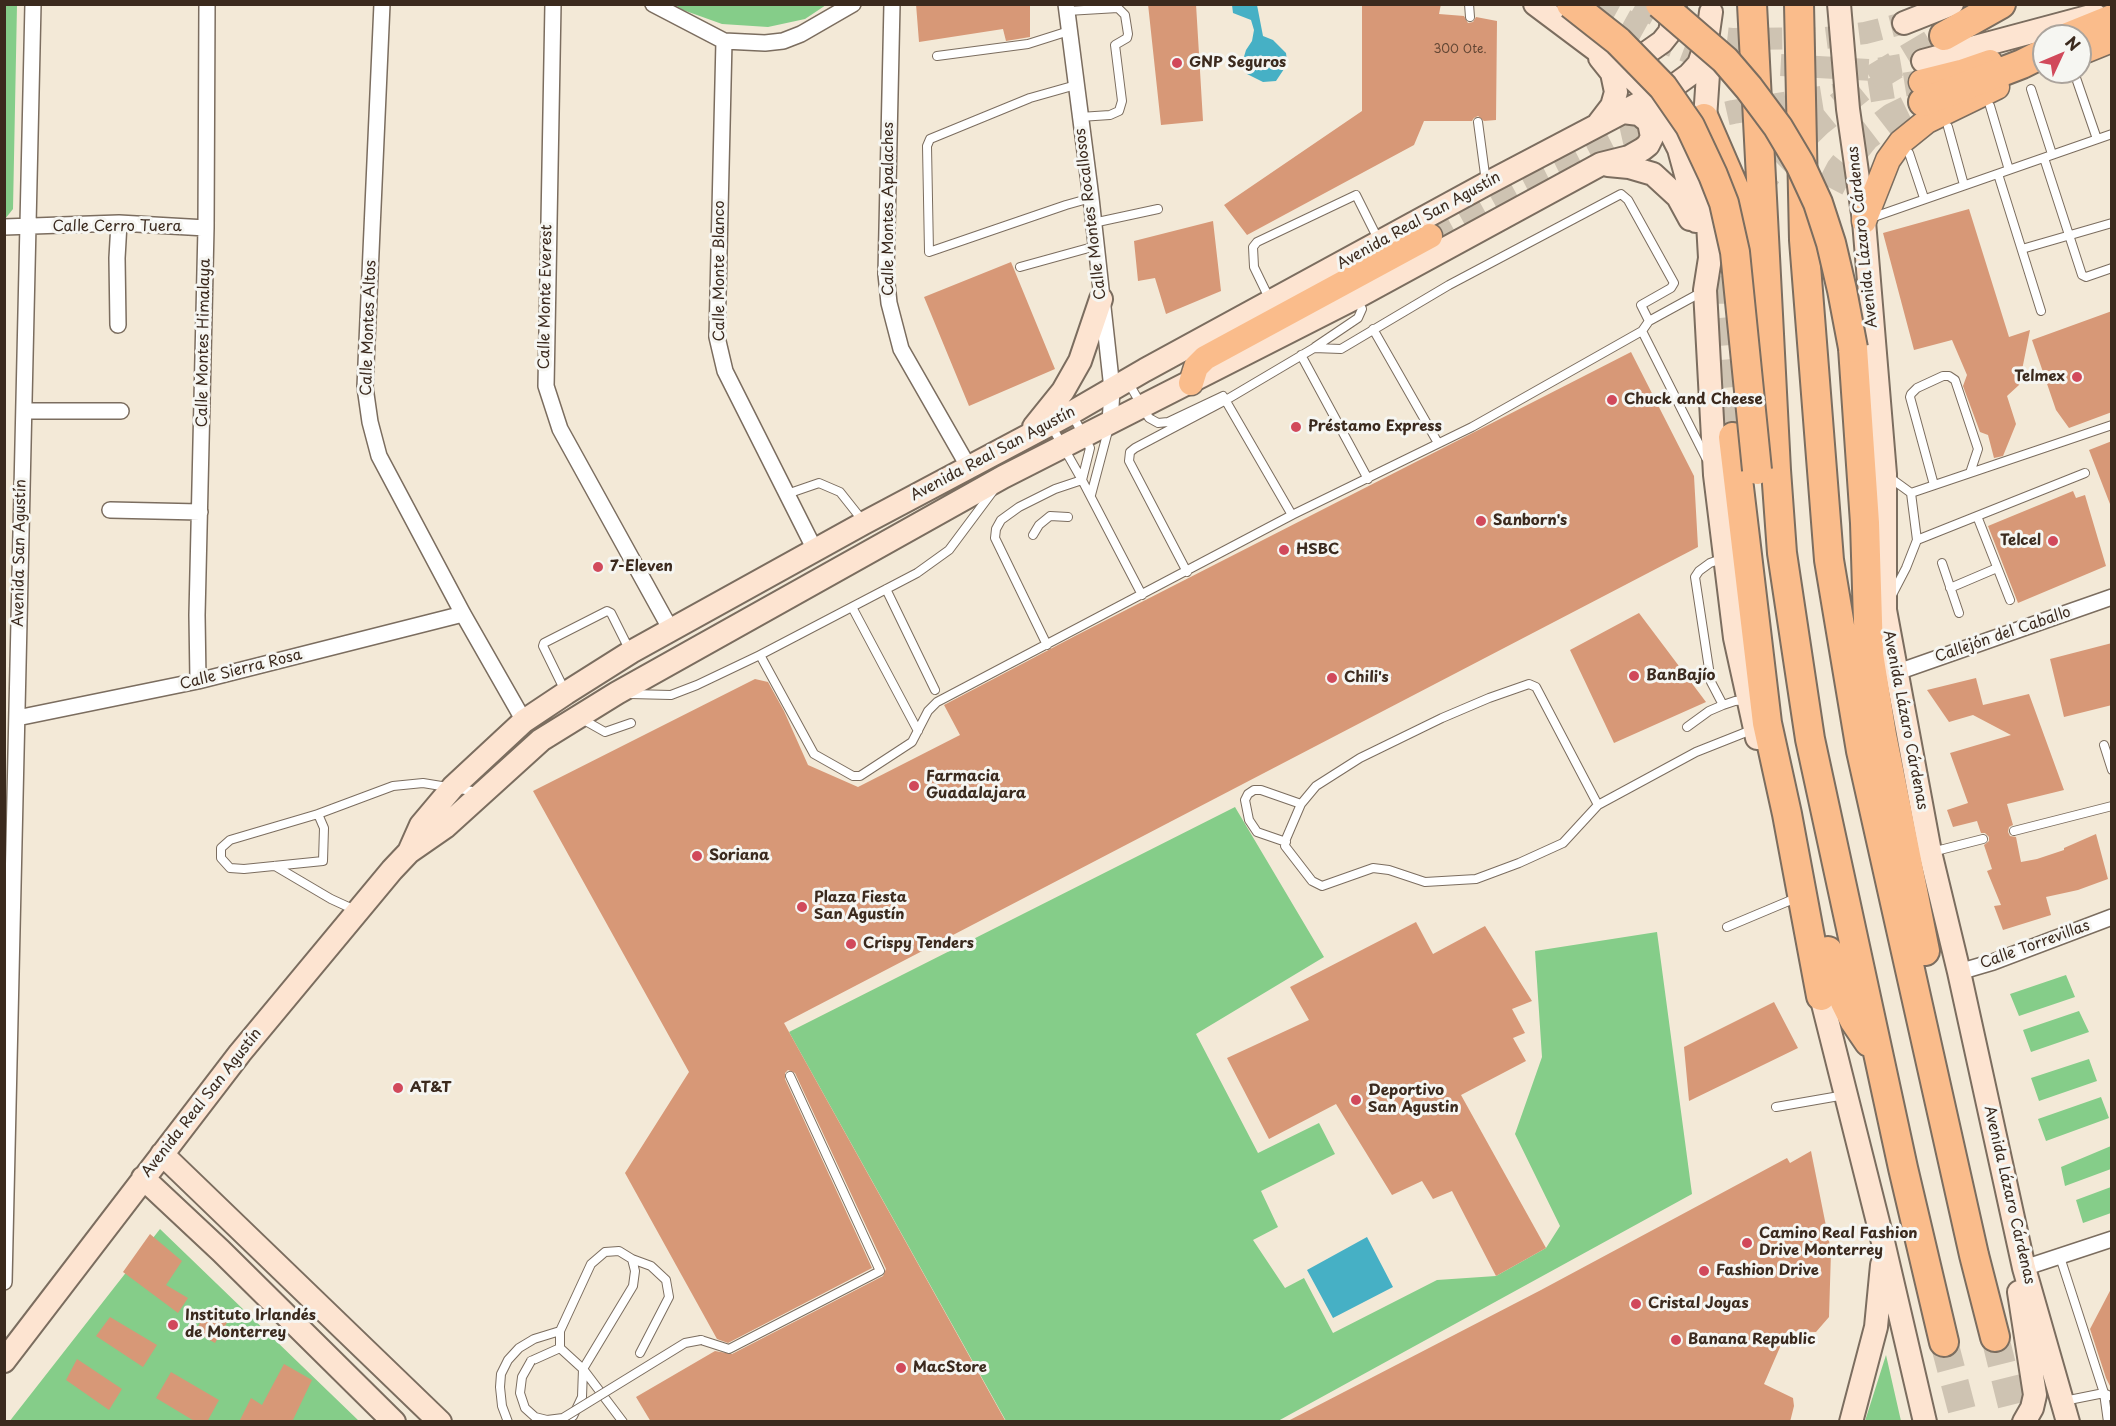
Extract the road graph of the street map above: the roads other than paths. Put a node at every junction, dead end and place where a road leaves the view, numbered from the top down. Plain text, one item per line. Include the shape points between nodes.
1 (33, 4) edge
2 (207, 4) edge
3 (382, 4) edge
4 (553, 4) edge
5 (653, 4) edge
6 (853, 4) edge
7 (892, 4) edge
8 (1469, 4) edge
9 (1535, 4) edge
10 (1571, 4) edge
11 (1660, 4) edge
12 (1675, 4) edge
13 (1752, 4) edge
14 (1799, 4) edge
15 (1839, 4) edge
16 (1952, 4) edge
17 (2001, 4) edge
18 (1066, 8) edge
19 (1711, 8) edge
20 (2112, 15) edge
21 (1470, 16) dead end
22 (1904, 23) tunnel mouth
23 (2092, 24) edge
24 (1070, 32) junction
25 (1944, 36) tunnel mouth
26 (2112, 40) edge
27 (724, 41) junction
28 (2032, 48) edge
29 (1594, 50) junction
30 (2092, 54) edge
31 (937, 56) dead end
32 (2032, 59) edge
33 (2032, 73) edge
34 (1922, 82) junction
35 (2082, 84) edge
36 (1076, 85) junction
37 (2031, 89) dead end
38 (1653, 98) junction
39 (1990, 106) dead end
40 (1623, 112) junction
41 (1080, 117) junction
42 (1704, 118) junction
43 (1478, 122) dead end
44 (1598, 124) junction
45 (1948, 127) dead end
46 (2111, 137) edge
47 (2097, 139) junction
48 (1909, 153) dead end
49 (2048, 156) junction
50 (1600, 164) junction
51 (2009, 170) junction
52 (1998, 174) junction
53 (1486, 184) junction
54 (1964, 185) junction
55 (1830, 188) tunnel mouth
56 (1091, 198) junction
57 (1924, 198) junction
58 (1158, 209) dead end
59 (1864, 221) junction
60 (1093, 223) junction
61 (2112, 223) edge
62 (119, 224) junction
63 (4, 227) edge
64 (28, 227) junction
65 (206, 228) junction
66 (1698, 235) junction
67 (2068, 235) junction
68 (1430, 236) tunnel mouth
69 (1804, 240) junction
70 (1379, 242) junction
71 (1096, 246) junction
72 (2022, 249) junction
73 (1765, 259) junction
74 (1020, 267) dead end
75 (2112, 268) edge
76 (1706, 284) junction
77 (1355, 298) junction
78 (1101, 299) junction
79 (1271, 302) junction
80 (2041, 310) dead end
81 (1649, 321) junction
82 (118, 326) dead end
83 (1374, 329) junction
84 (1642, 331) junction
85 (1314, 348) junction
86 (1301, 355) junction
87 (1191, 383) junction
88 (1119, 385) junction
89 (1227, 400) junction
90 (1141, 407) junction
91 (24, 411) junction
92 (121, 411) dead end
93 (1071, 413) junction
94 (1050, 423) junction
95 (1110, 424) junction
96 (2112, 425) edge
97 (1027, 435) junction
98 (1733, 436) tunnel mouth
99 (1074, 442) junction
100 (1438, 443) junction
101 (968, 466) junction
102 (1970, 473) junction
103 (2085, 473) dead end
104 (1885, 474) junction
105 (1715, 475) junction
106 (1003, 477) junction
107 (1368, 479) junction
108 (1082, 480) junction
109 (1934, 485) junction
110 (1911, 493) junction
111 (787, 494) junction
112 (1091, 495) junction
113 (110, 510) dead end
114 (200, 512) junction
115 (1292, 515) junction
116 (1977, 516) junction
117 (1068, 517) dead end
118 (864, 523) junction
119 (1865, 523) junction
120 (1033, 535) dead end
121 (1917, 540) junction
122 (815, 550) junction
123 (1725, 557) junction
124 (1942, 563) dead end
125 (1997, 568) junction
126 (1187, 572) junction
127 (1950, 588) junction
128 (886, 589) junction
129 (1142, 595) junction
130 (2112, 597) edge
131 (2010, 600) dead end
132 (852, 607) junction
133 (1885, 608) junction
134 (1959, 613) dead end
135 (463, 614) junction
136 (671, 630) junction
137 (1047, 645) junction
138 (631, 652) junction
139 (760, 656) junction
140 (1895, 673) junction
141 (198, 681) junction
142 (935, 690) dead end
143 (566, 693) junction
144 (617, 693) junction
145 (1749, 700) junction
146 (1723, 705) junction
147 (578, 716) junction
148 (17, 718) junction
149 (524, 721) junction
150 (631, 723) dead end
151 (1687, 727) dead end
152 (1755, 729) junction
153 (918, 731) junction
154 (1810, 739) junction
155 (2104, 745) dead end
156 (2112, 770) edge
157 (453, 787) junction
158 (482, 793) junction
159 (1301, 804) junction
160 (1598, 805) junction
161 (2112, 806) edge
162 (1787, 813) junction
163 (318, 814) junction
164 (2014, 831) dead end
165 (1983, 839) dead end
166 (1286, 842) junction
167 (409, 852) junction
168 (1930, 852) junction
169 (275, 866) junction
170 (1796, 898) junction
171 (9, 906) edge
172 (357, 911) junction
173 (2112, 917) edge
174 (1727, 927) dead end
175 (1959, 972) junction
176 (1821, 996) junction
177 (1879, 1055) junction
178 (790, 1076) dead end
179 (1845, 1095) junction
180 (1776, 1107) dead end
181 (162, 1154) junction
182 (143, 1178) junction
183 (2112, 1239) edge
184 (1884, 1246) junction
185 (1974, 1255) junction
186 (2060, 1257) junction
187 (632, 1259) junction
188 (2024, 1268) junction
189 (4, 1282) edge
190 (560, 1330) junction
191 (1995, 1337) tunnel mouth
192 (1944, 1342) tunnel mouth
193 (560, 1348) junction
194 (640, 1353) dead end
195 (4, 1361) edge
196 (583, 1369) junction
197 (1916, 1381) junction
198 (2108, 1395) edge
199 (2066, 1412) edge
200 (440, 1421) edge
201 (394, 1422) edge
202 (508, 1422) edge
203 (565, 1422) edge
204 (623, 1422) edge
205 (1851, 1422) edge
206 (1925, 1422) edge
207 (1941, 1422) edge
208 (2024, 1422) edge
209 (2108, 1422) edge

1 - 64 street, Avenida San Agustín
2 - 65 street, Calle Montes Himalaya
3 - 135 street, Calle Montes Altos via 366,404 379,456
4 - 136 street, Calle Monte Everest via 546,386 560,429
5 - 27 street
6 - 27 street via 783,40 765,44
7 - 101 street, Calle Montes Apalaches via 888,303 901,349
8 - 21 lane
9 - 29 main road
10 - 154 highway, bridge via 1618,41 1662,87 1690,126 1724,203 1735,252 1778,668 1785,697
11 - 119 highway, bridge via 1731,67 1778,127 1818,203 1831,243 1853,348
12 - 29 main road via 1670,32 1645,54 1634,57
13 - 73 highway
14 - 69 highway
15 - 59 main road, Avenida Lázaro Cárdenas via 1848,109
16 - 22 main road
17 - 25 highway
18 - 24 street, Calle Montes Rocallosos
18 - 41 lane via 1118,8 1125,15 1127,27 1127,38 1115,45 1122,106 1115,114
19 - 38 main road, Avenida Real San Agustín via 1707,40 1698,64 1689,75
19 - 42 main road via 1710,75
20 - 23 main road
20 - 34 main road via 2085,17
24 - 31 lane via 1028,44
24 - 36 street, Calle Montes Rocallosos
26 - 30 main road
27 - 111 street, Calle Monte Blanco via 717,337 725,371
28 - 34 main road
29 - 38 main road
29 - 44 main road via 1612,74 1616,89 1612,106
32 - 34 highway
33 - 59 main road via 1983,92 1915,129 1888,160
35 - 47 lane
36 - 41 street, Calle Montes Rocallosos
36 - 56 lane via 1030,98 930,139 929,252
37 - 49 lane
38 - 40 main road, Avenida Real San Agustín
38 - 66 main road via 1679,149
39 - 51 lane
40 - 44 main road, Avenida Real San Agustín
40 - 50 main road, Avenida Real San Agustín via 1645,117 1651,128 1650,141 1629,157
41 - 56 street, Calle Montes Rocallosos
42 - 73 highway
42 - 76 main road via 1710,258
43 - 53 lane
44 - 53 main road, Avenida Real San Agustín
45 - 54 lane
46 - 47 lane
47 - 49 lane
48 - 57 lane
49 - 51 lane
49 - 67 lane
50 - 66 main road via 1653,174 1678,197
50 - 77 main road, Avenida Real San Agustín
51 - 52 lane
52 - 54 lane
52 - 72 lane
53 - 70 main road, Avenida Real San Agustín
54 - 57 lane
55 - 69 highway
56 - 60 street, Calle Montes Rocallosos
57 - 59 lane
58 - 60 lane
59 - 104 main road, Avenida Lázaro Cárdenas
60 - 71 street, Calle Montes Rocallosos
61 - 67 lane
62 - 64 street, Calle Cerro Tuera
62 - 65 street, Calle Cerro Tuera
62 - 82 street
63 - 64 street, Calle Cerro Tuera
64 - 91 street, Avenida San Agustín
65 - 114 street, Calle Montes Himalaya
66 - 76 main road
67 - 72 lane
67 - 75 lane via 2082,275
68 - 87 main road via 1205,358 1196,367
69 - 185 highway via 1829,560 1860,751
70 - 79 main road, Avenida Real San Agustín
70 - 79 lane via 1356,195 1257,242 1253,247 1254,267
71 - 74 lane
71 - 78 street, Calle Montes Rocallosos
72 - 80 lane
73 - 154 highway via 1782,553
76 - 81 lane
76 - 105 main road
77 - 85 lane via 1362,309 1358,318
77 - 87 main road, Avenida Real San Agustín
78 - 88 street, Calle Montes Rocallosos
78 - 97 main road via 1080,361 1063,391
79 - 88 main road, Avenida Real San Agustín
81 - 83 lane via 1641,305 1674,283 1621,194
81 - 84 lane
83 - 85 lane via 1341,349
83 - 100 lane
84 - 100 lane
84 - 105 lane
85 - 86 lane
86 - 89 lane
86 - 107 lane
87 - 90 main road, Avenida Real San Agustín
88 - 90 lane
88 - 93 main road, Avenida Real San Agustín
88 - 95 street, Calle Montes Rocallosos
89 - 90 lane via 1222,396 1163,423 1151,420
89 - 115 lane
89 - 126 lane via 1135,448 1128,456
90 - 95 main road, Avenida Real San Agustín
91 - 92 street
91 - 148 street, Avenida San Agustín
93 - 94 main road, Avenida Real San Agustín
93 - 99 lane
94 - 97 main road, Avenida Real San Agustín
94 - 99 lane
95 - 99 main road, Avenida Real San Agustín
95 - 112 lane
96 - 102 lane
97 - 101 main road, Avenida Real San Agustín
98 - 162 highway via 1767,723
99 - 106 main road, Avenida Real San Agustín
99 - 108 lane
99 - 108 lane via 1090,448
100 - 107 lane
101 - 118 main road, Avenida Real San Agustín
102 - 109 lane
102 - 109 lane via 1978,449 1955,380 1943,376 1917,388 1910,397
103 - 116 lane
104 - 110 lane
104 - 133 main road, Avenida Lázaro Cárdenas
105 - 123 main road
106 - 128 lane via 949,550
106 - 144 main road, Avenida Real San Agustín
107 - 115 lane
108 - 112 lane
108 - 137 lane via 1019,507 1001,520 996,529 995,538
109 - 110 lane
110 - 121 lane
111 - 118 lane via 819,483 840,492
111 - 122 street, Calle Monte Blanco
112 - 129 lane
113 - 114 street
114 - 141 street, Calle Montes Himalaya
115 - 126 lane
116 - 121 lane
116 - 125 lane
117 - 120 lane via 1050,516
118 - 122 main road, Avenida Real San Agustín
119 - 133 highway
119 - 185 highway via 1869,654 1968,1198
121 - 133 lane
122 - 136 main road, Avenida Real San Agustín
123 - 145 main road via 1735,638
123 - 146 lane via 1710,563 1695,577 1711,682
124 - 127 lane
125 - 127 lane
125 - 131 lane
126 - 129 lane
127 - 134 lane
128 - 132 lane
128 - 142 lane
129 - 137 lane
130 - 140 street, Callejón del Caballo
132 - 139 lane
132 - 153 lane
133 - 140 main road, Avenida Lázaro Cárdenas
135 - 141 street, Calle Sierra Rosa
135 - 149 street, Calle Montes Altos
136 - 138 main road, Avenida Real San Agustín
137 - 153 lane via 937,702
138 - 143 main road, Avenida Real San Agustín
138 - 143 lane via 607,611 544,643
139 - 144 lane via 671,695
139 - 153 lane via 812,752 853,776 860,776 909,744
140 - 168 main road, Avenida Lázaro Cárdenas
141 - 148 street, Calle Sierra Rosa
143 - 149 main road, Avenida Real San Agustín
144 - 147 main road, Avenida Real San Agustín
145 - 146 lane
145 - 152 main road
146 - 151 lane
147 - 150 lane via 605,732
147 - 158 main road, Avenida Real San Agustín via 541,740
148 - 171 street, Avenida San Agustín
149 - 157 main road, Avenida Real San Agustín
152 - 160 lane via 1696,752
152 - 170 main road
154 - 177 highway
155 - 156 lane
157 - 158 lane
157 - 163 lane via 415,783 393,786
157 - 167 main road, Avenida Real San Agustín via 421,825
158 - 167 main road, Avenida Real San Agustín via 433,837
159 - 160 lane via 1316,786 1360,758 1527,684 1534,685
159 - 166 lane
159 - 166 lane via 1261,790 1254,790 1245,800 1249,820 1257,832
160 - 166 lane via 1563,843 1476,879 1425,882 1373,868 1322,886 1311,881
161 - 164 lane
162 - 176 highway
162 - 177 highway via 1845,1002
163 - 169 lane via 324,828 323,861
163 - 169 lane via 230,840 221,848 221,858 230,868
165 - 168 lane
167 - 172 main road, Avenida Real San Agustín
168 - 175 main road, Avenida Lázaro Cárdenas
169 - 172 lane
170 - 174 lane
170 - 176 main road
171 - 189 street, Avenida San Agustín
172 - 181 main road, Avenida Real San Agustín
173 - 175 street, Calle Torrevillas
175 - 188 main road, Avenida Lázaro Cárdenas
176 - 179 main road
177 - 192 highway
178 - 193 lane, bridge via 880,1270 729,1349 700,1340 685,1343 563,1418 535,1417 525,1408 520,1393 522,1377 531,1361
179 - 180 lane
179 - 184 main road
181 - 182 main road, Avenida Real San Agustín
181 - 200 main road
182 - 195 main road, Avenida Real San Agustín
182 - 201 main road
183 - 186 street
184 - 197 main road
184 - 205 main road via 1876,1327
185 - 191 highway
186 - 188 street
186 - 198 lane
187 - 190 lane via 619,1251 605,1252 591,1264
187 - 194 lane via 651,1266 666,1280 669,1297
187 - 196 lane via 633,1286
188 - 199 main road, Avenida Lázaro Cárdenas
188 - 208 main road via 2019,1301 2035,1395
190 - 193 lane
190 - 202 lane via 519,1347 508,1360 500,1387
193 - 196 lane
196 - 203 lane via 582,1397 573,1416
196 - 204 lane
197 - 206 main road
197 - 207 main road
198 - 199 lane via 2080,1400
198 - 209 lane

